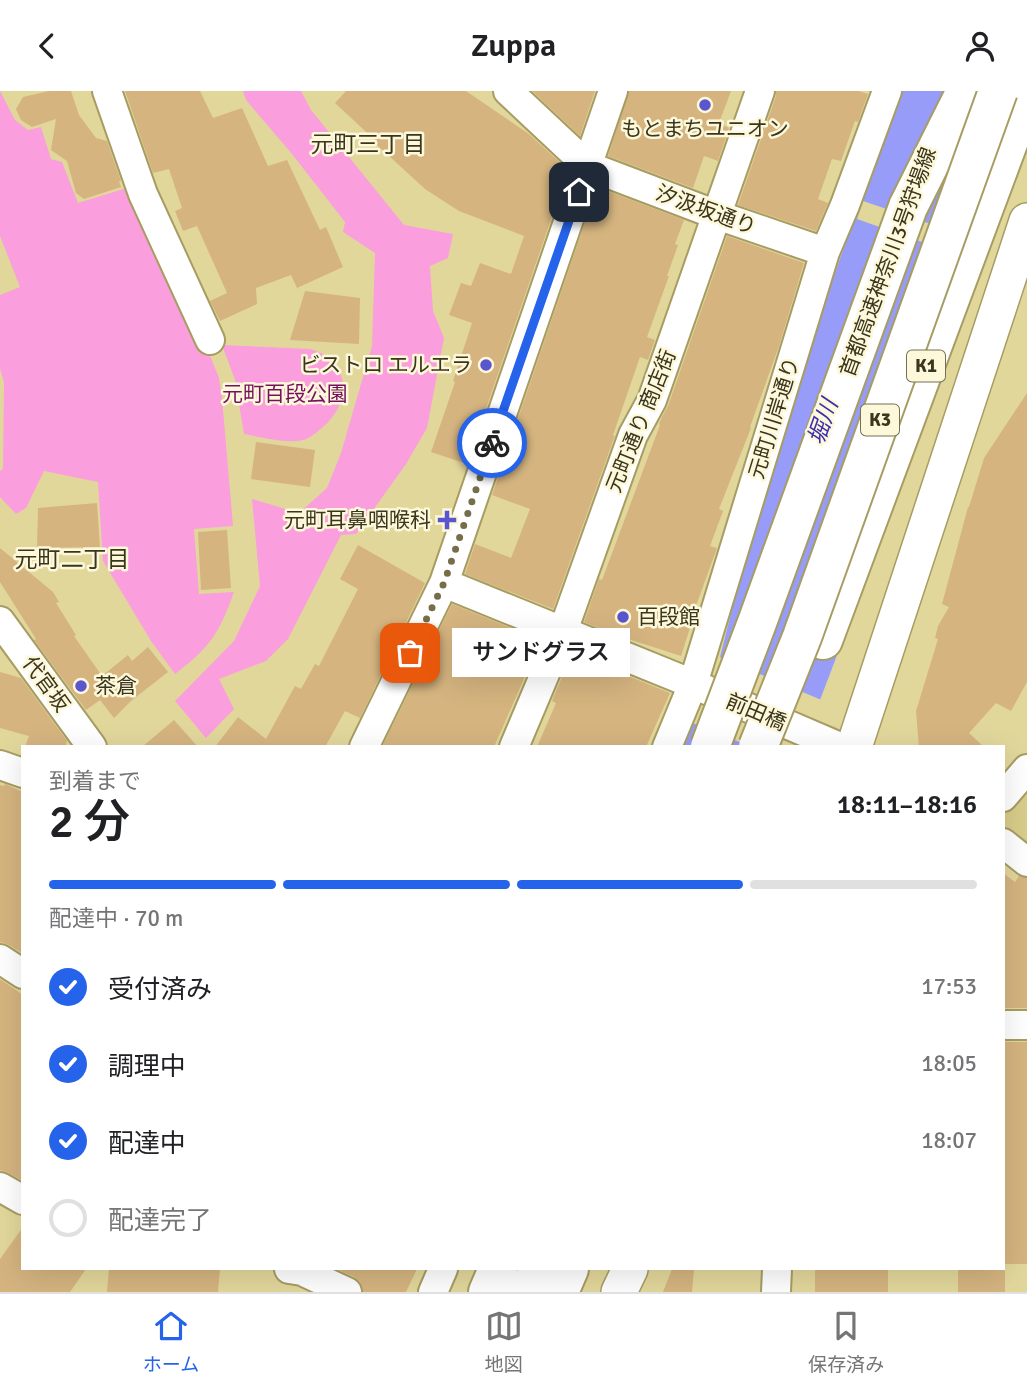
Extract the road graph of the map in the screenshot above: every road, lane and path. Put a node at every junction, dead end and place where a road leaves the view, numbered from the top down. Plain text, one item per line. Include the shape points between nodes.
1 (107, 91) edge
2 (508, 91) edge
3 (613, 91) edge
4 (760, 91) edge
5 (887, 91) edge
6 (950, 91) edge
7 (966, 91) edge
8 (999, 91) edge
9 (1027, 92) edge
10 (588, 166) junction
11 (908, 207) junction
12 (716, 215) junction
13 (1027, 222) edge
14 (825, 252) junction
15 (210, 339) dead end
16 (444, 583) junction
17 (0, 621) edge
18 (563, 631) junction
19 (12, 651) edge
20 (698, 686) junction
21 (799, 741) edge
22 (90, 745) edge
23 (365, 745) edge
24 (515, 745) edge
25 (668, 745) edge
26 (711, 745) edge
27 (759, 745) edge
28 (826, 745) edge
29 (855, 745) edge
30 (0, 765) edge
31 (1027, 769) edge
32 (21, 772) edge
33 (1005, 795) edge
34 (1005, 845) edge
35 (1027, 862) edge
36 (0, 959) edge
37 (21, 973) edge
38 (1005, 1025) edge
39 (1027, 1025) edge
40 (0, 1187) edge
41 (21, 1199) edge
42 (287, 1270) edge
43 (294, 1270) edge
44 (443, 1270) edge
45 (498, 1270) edge
46 (538, 1270) edge
47 (569, 1270) edge
48 (587, 1270) edge
49 (630, 1270) edge
50 (777, 1270) edge
51 (279, 1292) edge
52 (347, 1292) edge
53 (433, 1292) edge
54 (488, 1292) edge
55 (528, 1292) edge
56 (559, 1292) edge
57 (577, 1292) edge
58 (619, 1292) edge
59 (776, 1292) edge

1 - 15 street via 142,194
2 - 10 street
3 - 10 street
4 - 12 street, 元町通り 商店街
5 - 14 street, 元町川岸通り
6 - 11 highway, 首都高速神奈川3号狩場線 / K3
7 - 11 highway
8 - 27 highway, K3, bridge
9 - 21 highway, K1 via 824,639
10 - 12 street, 汐汲坂通り
10 - 16 street
11 - 26 highway, 首都高速神奈川3号狩場線 / K3, bridge
12 - 14 street, 汐汲坂通り
12 - 18 street, 元町通り 商店街 via 652,400 633,435
13 - 29 street
14 - 20 street, 元町川岸通り
16 - 18 street, 前田橋
16 - 23 street
17 - 19 street, 代官坂
18 - 20 street, 前田橋
18 - 24 street, 元町通り 商店街
19 - 22 street, 代官坂
20 - 21 street, 前田橋, bridge
20 - 25 street, 元町川岸通り
21 - 28 street, 前田橋
30 - 32 street
31 - 33 street
34 - 35 street
36 - 37 street
38 - 39 street
40 - 41 street
42 - 51 street
43 - 52 street
44 - 53 street
45 - 54 highway
46 - 55 highway
47 - 56 highway
48 - 57 highway
49 - 58 street
50 - 59 street

